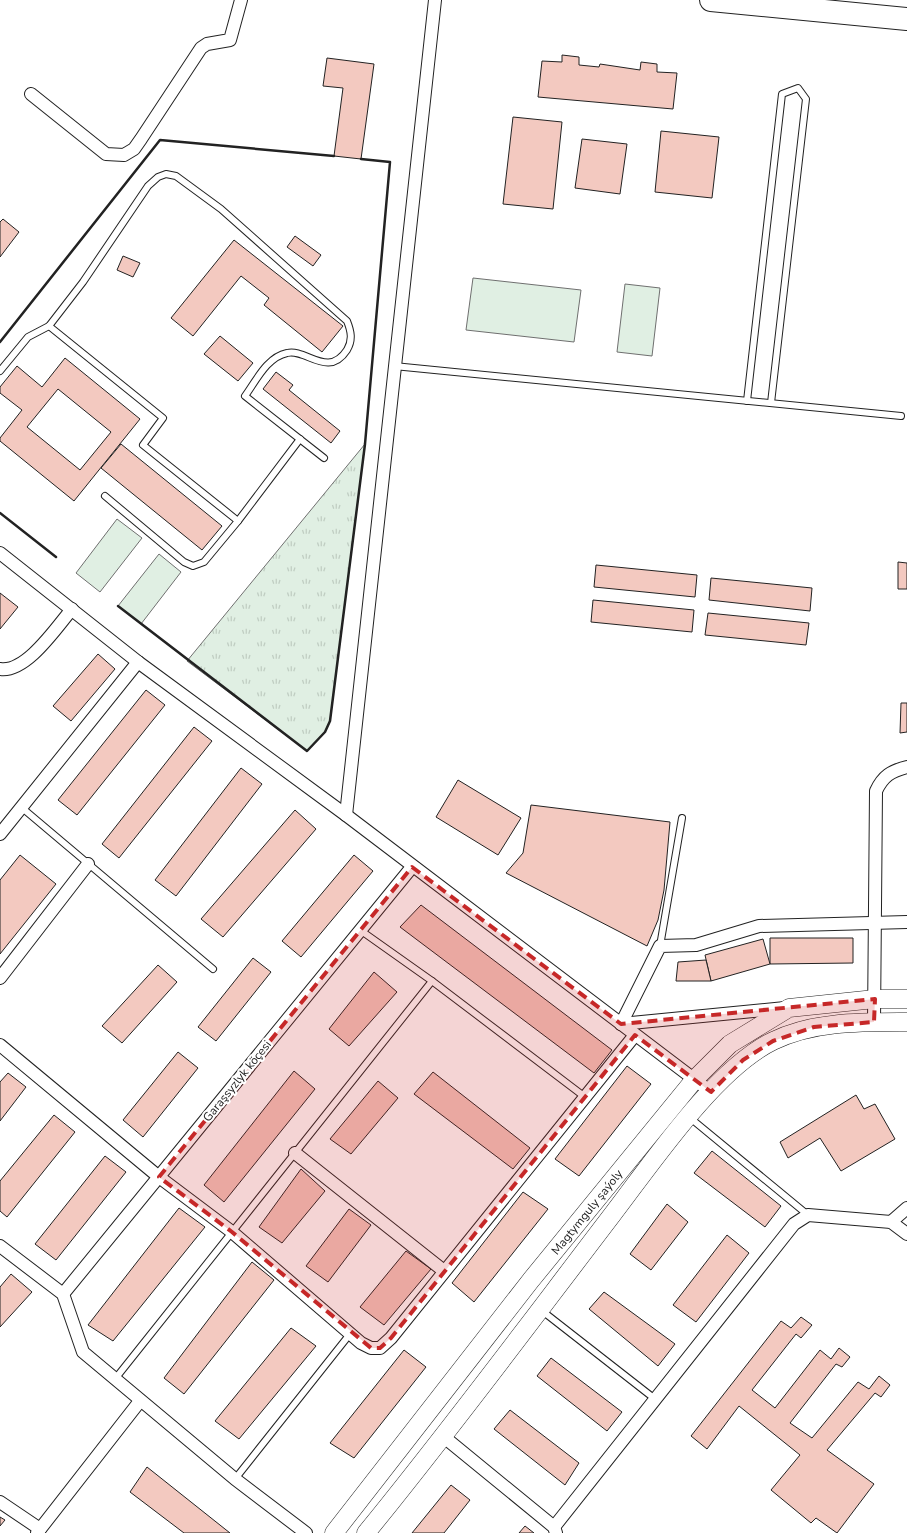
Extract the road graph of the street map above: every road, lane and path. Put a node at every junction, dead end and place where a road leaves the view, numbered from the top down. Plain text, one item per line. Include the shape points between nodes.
1 (241, 0) edge
2 (435, 0) edge
3 (711, 0) edge
4 (898, 12) edge
5 (31, 94) dead end
6 (49, 326) junction
7 (394, 366) junction
8 (0, 372) edge
9 (747, 401) junction
10 (772, 403) junction
11 (901, 416) dead end
12 (300, 439) junction
13 (324, 458) dead end
14 (105, 496) dead end
15 (238, 521) junction
16 (0, 553) edge
17 (72, 609) junction
18 (138, 662) junction
19 (0, 669) edge
20 (907, 767) edge
21 (20, 807) junction
22 (346, 816) junction
23 (682, 818) dead end
24 (0, 834) edge
25 (88, 864) junction
26 (412, 867) junction
27 (907, 922) edge
28 (874, 923) junction
29 (360, 930) junction
30 (660, 946) junction
31 (213, 969) dead end
32 (0, 978) edge
33 (432, 981) junction
34 (875, 999) junction
35 (907, 999) edge
36 (789, 1008) junction
37 (874, 1022) junction
38 (907, 1022) edge
39 (621, 1024) junction
40 (636, 1035) junction
41 (0, 1045) edge
42 (694, 1079) junction
43 (711, 1092) junction
44 (585, 1097) junction
45 (688, 1116) junction
46 (295, 1153) junction
47 (159, 1177) junction
48 (907, 1208) edge
49 (808, 1215) junction
50 (891, 1222) junction
51 (232, 1232) junction
52 (907, 1234) edge
53 (0, 1246) edge
54 (444, 1271) junction
55 (63, 1294) junction
56 (540, 1309) junction
57 (350, 1334) junction
58 (115, 1379) junction
59 (655, 1400) junction
60 (140, 1401) junction
61 (444, 1438) junction
62 (236, 1479) junction
63 (0, 1502) edge
64 (555, 1530) edge
65 (39, 1531) edge
66 (306, 1533) edge
67 (334, 1533) edge
68 (366, 1533) edge

1 - 5 street via 230,40 201,48 138,144 124,155 106,154
2 - 7 street
3 - 4 highway
6 - 8 lane via 28,338
6 - 12 lane via 148,186 166,174 176,176 221,209 347,321 351,336 341,357 326,363 288,352 270,361 245,396
6 - 15 lane via 163,418 144,445
7 - 9 lane
7 - 22 street
9 - 10 lane
9 - 10 lane via 782,94 798,88 806,99
10 - 11 lane
12 - 13 lane
12 - 15 lane
14 - 15 lane via 193,566 204,562
16 - 17 street
17 - 18 street
17 - 19 street via 29,659 7,670
18 - 21 street
18 - 22 street
20 - 28 street via 882,778 876,791
21 - 24 street
21 - 25 lane
22 - 26 street
23 - 30 lane
25 - 31 lane
25 - 32 street
26 - 29 street, Garaşsyzlyk köçesi
26 - 39 street
27 - 28 street
28 - 30 street via 759,926 696,945
28 - 34 street
29 - 33 lane
29 - 47 street, Garaşsyzlyk köçesi
30 - 39 street
33 - 44 lane
33 - 46 lane
34 - 35 street, Magtymguly şaýoly
34 - 36 street, Magtymguly şaýoly
34 - 37 street
36 - 39 street
36 - 42 street, Magtymguly şaýoly via 730,1044
37 - 38 street, Magtymguly şaýoly
37 - 43 street, Magtymguly şaýoly via 814,1027 773,1041 743,1060
39 - 40 street
40 - 42 street
40 - 44 street
41 - 47 street
42 - 43 street
42 - 67 street, Magtymguly şaýoly via 520,1294
43 - 45 street, Magtymguly şaýoly
44 - 54 street
45 - 49 lane
45 - 56 street, Magtymguly şaýoly
46 - 51 lane
46 - 54 street
47 - 51 street
47 - 55 street, Garaşsyzlyk köçesi
48 - 50 street
49 - 50 street
49 - 59 street via 794,1224
50 - 52 street
51 - 57 street
51 - 58 lane
53 - 55 street
54 - 57 street via 380,1348 371,1348
55 - 58 street via 83,1352
56 - 59 lane
56 - 61 street, Magtymguly şaýoly
57 - 62 lane
58 - 60 street
59 - 64 street
60 - 62 street
60 - 65 street
61 - 64 street
61 - 68 street, Magtymguly şaýoly
62 - 66 street
63 - 65 street

